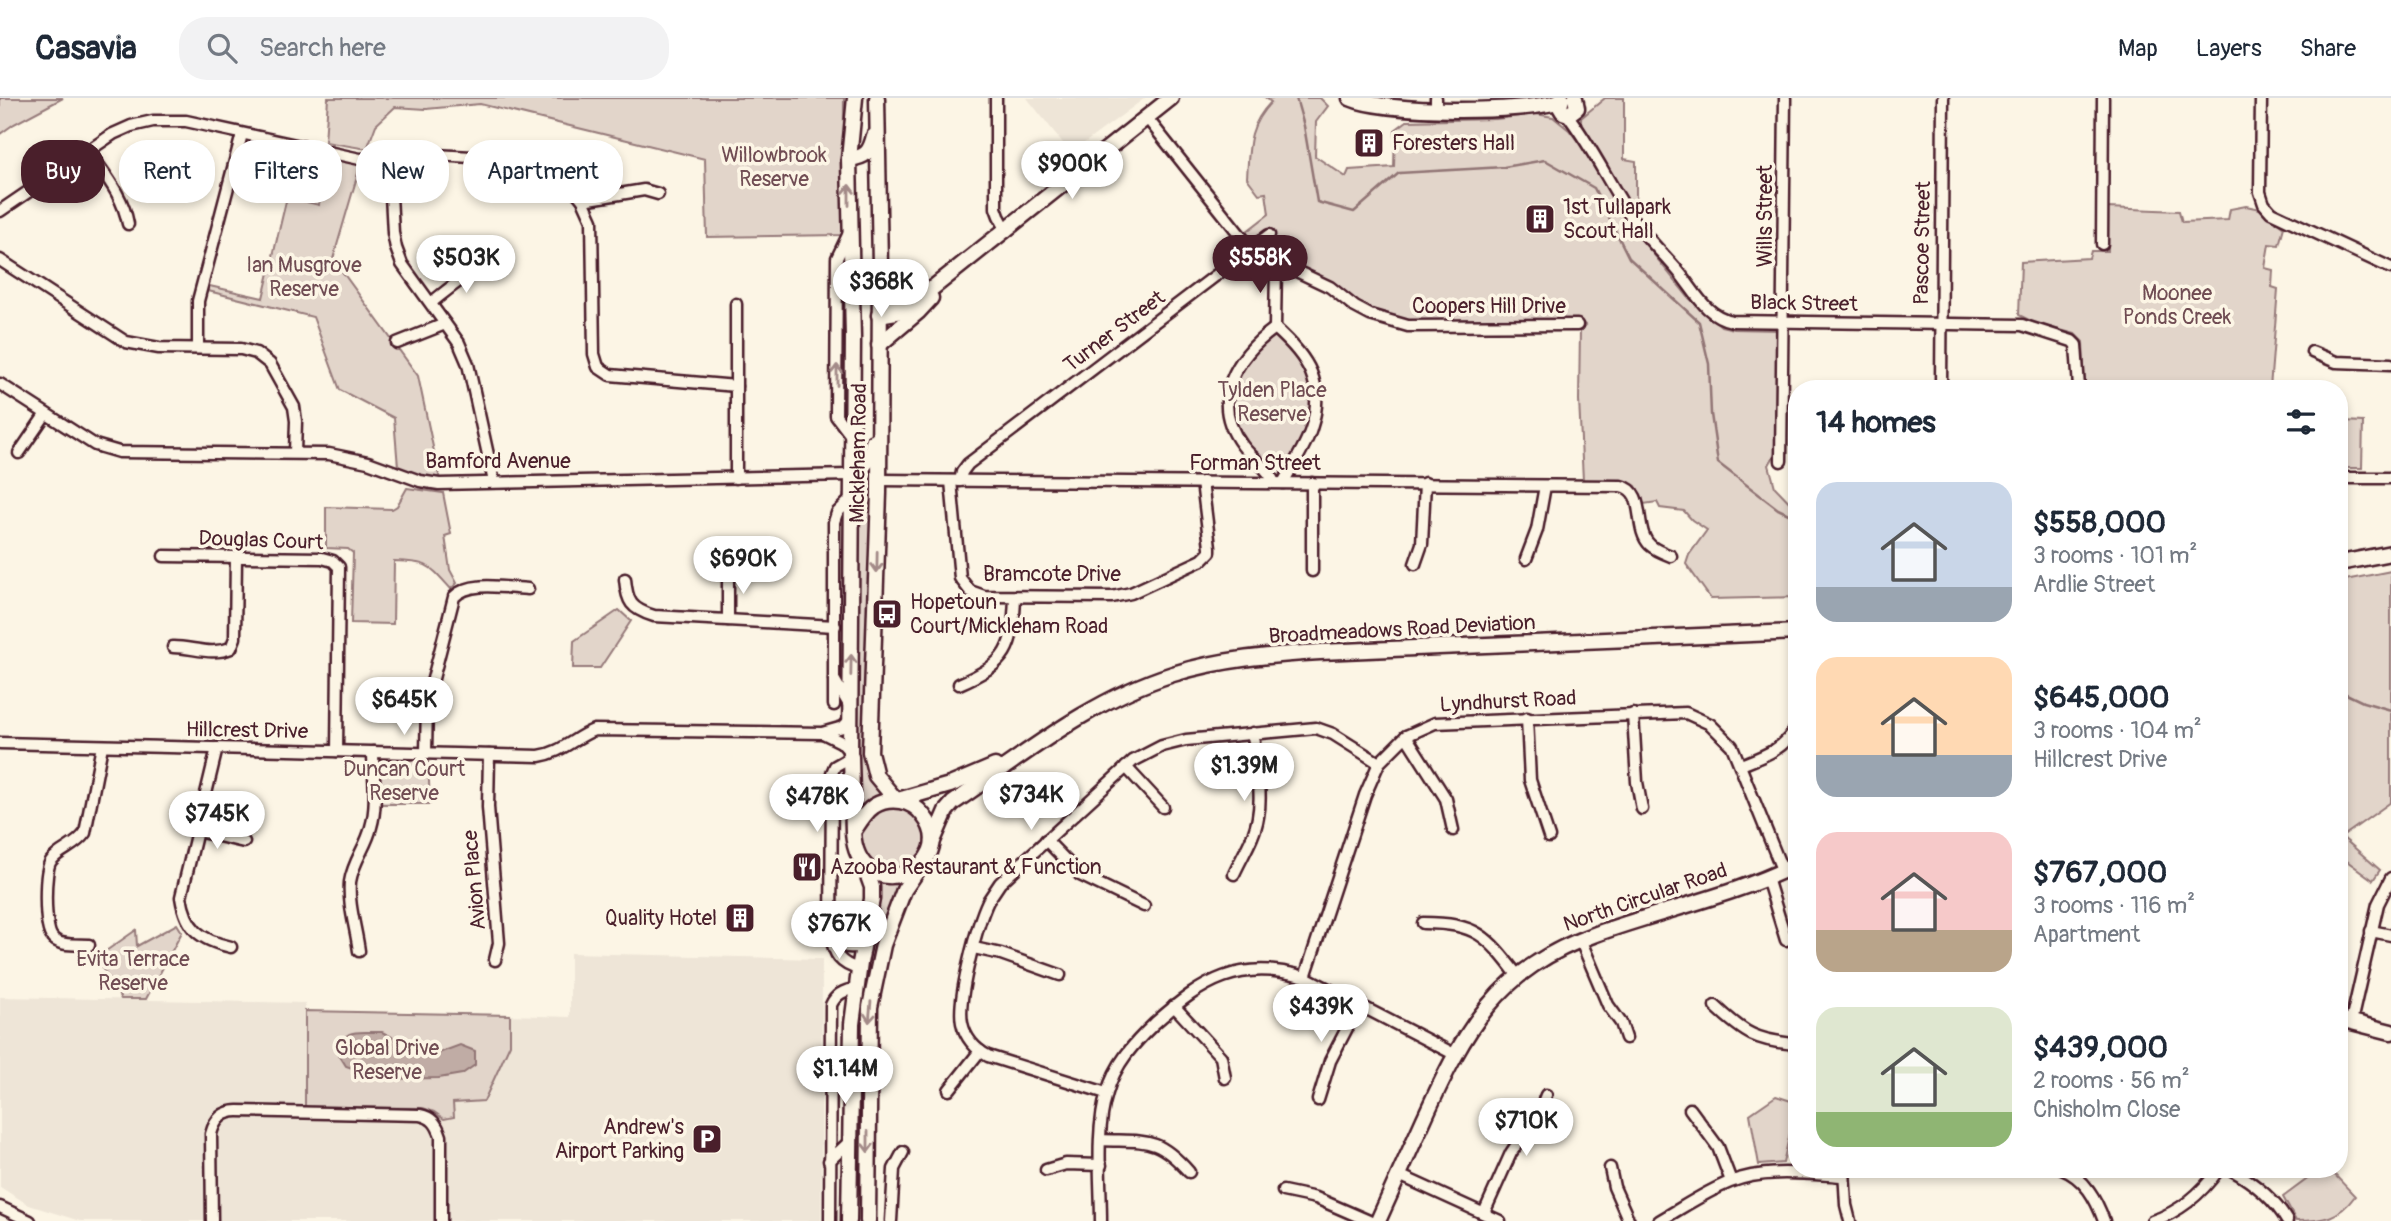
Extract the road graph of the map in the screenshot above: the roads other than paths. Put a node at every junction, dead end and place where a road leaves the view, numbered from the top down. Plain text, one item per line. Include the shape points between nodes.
1 (855, 98) edge
2 (877, 98) edge
3 (996, 98) edge
4 (1171, 98) edge
5 (1350, 98) edge
6 (1589, 98) edge
7 (1785, 98) edge
8 (1943, 98) edge
9 (2103, 98) edge
10 (2261, 98) edge
11 (1436, 103) edge
12 (1569, 106) edge
13 (1147, 118) junction
14 (878, 124) junction
15 (242, 134) junction
16 (104, 140) edge
17 (356, 158) edge
18 (849, 159) junction
19 (105, 175) edge
20 (879, 175) junction
21 (623, 193) edge
22 (659, 194) dead end
23 (21, 196) edge
24 (391, 203) edge
25 (584, 203) edge
26 (0, 211) edge
27 (128, 224) dead end
28 (1007, 230) junction
29 (849, 232) junction
30 (1269, 235) dead end
31 (2102, 244) dead end
32 (1252, 250) junction
33 (0, 260) edge
34 (1276, 263) junction
35 (490, 266) dead end
36 (880, 266) junction
37 (2391, 268) edge
38 (431, 303) junction
39 (736, 304) dead end
40 (905, 316) junction
41 (853, 320) junction
42 (879, 320) junction
43 (1783, 322) junction
44 (445, 324) junction
45 (1940, 324) junction
46 (1577, 325) dead end
47 (1275, 328) junction
48 (397, 343) dead end
49 (879, 345) junction
50 (198, 348) junction
51 (2312, 352) dead end
52 (2391, 364) edge
53 (1941, 380) edge
54 (2079, 380) edge
55 (0, 384) edge
56 (736, 386) junction
57 (879, 410) junction
58 (45, 415) junction
59 (852, 438) junction
60 (19, 453) dead end
61 (295, 453) junction
62 (982, 455) junction
63 (1780, 461) dead end
64 (851, 475) junction
65 (836, 477) junction
66 (736, 478) junction
67 (2348, 478) edge
68 (2391, 478) edge
69 (955, 481) junction
70 (976, 481) junction
71 (494, 482) junction
72 (1202, 482) junction
73 (1278, 483) junction
74 (1312, 483) junction
75 (1425, 483) junction
76 (1545, 486) junction
77 (879, 487) junction
78 (851, 499) junction
79 (2391, 553) edge
80 (1671, 555) dead end
81 (164, 556) dead end
82 (236, 557) junction
83 (1526, 559) dead end
84 (2348, 561) edge
85 (1415, 564) dead end
86 (1312, 571) dead end
87 (728, 573) dead end
88 (625, 579) dead end
89 (528, 589) dead end
90 (1015, 597) junction
91 (728, 620) junction
92 (835, 626) junction
93 (1788, 632) edge
94 (173, 647) dead end
95 (834, 679) junction
96 (959, 684) dead end
97 (834, 705) dead end
98 (850, 714) junction
99 (1633, 714) junction
100 (1527, 718) junction
101 (822, 733) junction
102 (1253, 733) junction
103 (1406, 736) junction
104 (1788, 740) edge
105 (0, 743) edge
106 (102, 746) junction
107 (217, 748) junction
108 (1029, 750) junction
109 (337, 751) junction
110 (373, 752) junction
111 (426, 753) junction
112 (489, 755) junction
113 (850, 755) junction
114 (1379, 763) junction
115 (1741, 765) junction
116 (1126, 767) junction
117 (897, 800) junction
118 (1163, 807) dead end
119 (1642, 809) dead end
120 (1453, 830) dead end
121 (197, 831) junction
122 (853, 832) junction
123 (1549, 837) dead end
124 (1046, 840) junction
125 (244, 842) dead end
126 (931, 846) junction
127 (860, 857) junction
128 (922, 864) junction
129 (1788, 868) edge
130 (1788, 873) edge
131 (1234, 874) dead end
132 (1767, 878) junction
133 (2391, 878) edge
134 (1144, 906) dead end
135 (1423, 923) dead end
136 (2371, 931) junction
137 (2391, 935) edge
138 (831, 936) junction
139 (1580, 939) junction
140 (1786, 940) dead end
141 (89, 945) dead end
142 (863, 946) junction
143 (231, 947) dead end
144 (974, 948) junction
145 (359, 951) dead end
146 (495, 960) dead end
147 (859, 969) junction
148 (1060, 975) dead end
149 (1518, 976) junction
150 (1305, 977) junction
151 (856, 989) junction
152 (1360, 1003) junction
153 (1174, 1006) junction
154 (1715, 1006) dead end
155 (2348, 1011) edge
156 (2348, 1022) edge
157 (2391, 1032) edge
158 (1626, 1038) dead end
159 (1788, 1043) edge
160 (980, 1051) junction
161 (1454, 1054) junction
162 (1225, 1078) dead end
163 (949, 1090) dead end
164 (1106, 1093) junction
165 (1546, 1095) dead end
166 (1318, 1100) dead end
167 (1690, 1109) dead end
168 (1101, 1140) junction
169 (849, 1142) junction
170 (902, 1152) dead end
171 (829, 1161) junction
172 (1101, 1165) junction
173 (1610, 1168) dead end
174 (1046, 1170) dead end
175 (1189, 1172) dead end
176 (1788, 1173) edge
177 (1399, 1175) junction
178 (1844, 1178) edge
179 (2078, 1178) edge
180 (2212, 1178) edge
181 (2245, 1178) edge
182 (1731, 1181) junction
183 (1283, 1191) dead end
184 (0, 1207) edge
185 (1484, 1213) junction
186 (1497, 1220) edge
187 (30, 1221) edge
188 (212, 1221) edge
189 (441, 1221) edge
190 (830, 1221) edge
191 (849, 1221) edge
192 (868, 1221) edge
193 (891, 1221) edge
194 (1101, 1221) edge
195 (1369, 1221) edge
196 (1378, 1221) edge
197 (1629, 1221) edge
198 (1660, 1221) edge
199 (1850, 1221) edge
200 (2104, 1221) edge
201 (2152, 1221) edge
202 (2287, 1221) edge

1 - 18 main road, Mickleham Road
2 - 14 main road, Mickleham Road
3 - 28 street via 996,208
4 - 13 main road
5 - 11 main road via 1374,105
6 - 12 main road
7 - 43 street, Wills Street
8 - 45 street, Pascoe Street
9 - 31 street
10 - 37 street via 2260,192 2264,204 2271,212
11 - 12 main road via 1484,109
12 - 43 street, Black Street via 1631,216 1708,310 1732,321
13 - 28 main road
13 - 32 street, Coopers Hill Drive
14 - 18 main road via 868,152
14 - 20 main road, Mickleham Road
15 - 16 street via 187,121 153,121
15 - 17 street
15 - 50 street via 198,300
18 - 20 main road via 868,164
29 -> 18 main road, Mickleham Road
19 - 27 street via 126,211
20 - 36 main road, Mickleham Road
21 - 22 street via 644,190
23 - 26 street
24 - 38 street via 393,233 402,264
25 - 56 street via 592,220 598,367 610,374
28 - 40 main road
29 - 41 main road, Mickleham Road
59 -> 29 street, Mickleham Road via 836,416 837,258
30 - 32 street, Turner Street
32 - 34 street, Coopers Hill Drive
32 - 62 street, Turner Street
33 - 50 street via 126,342
34 - 46 street, Coopers Hill Drive via 1330,287 1355,307 1408,326
34 - 47 street
35 - 38 street via 463,278
36 - 40 main road via 887,297
36 - 42 main road, Mickleham Road
38 - 44 street
39 - 56 street
40 - 42 main road
40 - 49 main road
41 - 42 main road
41 - 59 main road, Mickleham Road
42 - 49 main road, Mickleham Road
43 - 45 street, Black Street
43 - 63 street, Wills Street
44 - 48 street
44 - 71 street via 468,364
45 - 53 street, Pascoe Street
45 - 54 street, Black Street via 2022,325 2072,341 2078,348
47 - 73 street via 1302,354 1315,389 1312,428
47 - 73 street via 1241,359 1228,397 1233,430
49 - 57 main road, Mickleham Road
50 - 61 street via 242,349 270,364 294,407
51 - 52 street via 2336,362
55 - 58 street, Bamford Avenue
56 - 66 street
57 - 64 main road via 870,457 864,468
57 - 77 main road, Mickleham Road
58 - 60 street
58 - 61 street, Bamford Avenue via 95,445 119,452
59 - 64 main road, Mickleham Road
61 - 71 street, Bamford Avenue via 343,455 439,484
62 - 69 street, Turner Street
62 - 70 street
64 - 65 street, Bamford Avenue
64 - 77 main road
64 - 78 main road, Mickleham Road
65 - 66 street, Bamford Avenue
65 - 78 street
66 - 71 street, Bamford Avenue
67 - 68 street
69 - 70 street, Forman Street
69 - 77 street, Forman Street
69 - 90 street, Bramcote Drive via 958,570 964,586 977,595
70 - 72 street, Forman Street
72 - 73 street, Forman Street
72 - 90 street, Bramcote Drive via 1210,547 1202,560 1122,596
73 - 74 street, Forman Street
74 - 75 street, Forman Street
74 - 86 street
75 - 76 street, Forman Street
75 - 85 street via 1422,544
76 - 80 street, Forman Street via 1630,489 1646,541
76 - 83 street
77 -> 117 main road, Mickleham Road via 870,751 876,776
78 - 92 street, Mickleham Road via 834,522
98 -> 78 main road, Mickleham Road
79 - 84 main road
81 - 82 street, Douglas Court
82 - 94 street via 231,648 209,652
82 - 109 street, Douglas Court via 322,558 339,567
87 - 91 street
88 - 91 street via 626,596 642,612
89 - 111 street via 471,587 454,597 427,702
90 - 96 street via 1010,641 1001,660
91 - 92 street
92 - 95 street, Mickleham Road
93 - 108 main road, Broadmeadows Road Deviation via 1320,652 1228,661 1126,692 1084,713
95 - 97 street
95 - 98 street, Mickleham Road
98 - 101 street, Hillcrest Drive via 843,727
98 - 113 main road, Mickleham Road
99 - 100 street, Lyndhurst Road
99 - 115 street, Lyndhurst Road via 1694,716 1719,730
99 - 119 street
100 - 103 street, Lyndhurst Road via 1435,723
100 - 123 street via 1530,780
101 - 112 street, Hillcrest Drive via 607,729 582,735 551,754
101 - 113 street via 841,742
102 - 114 street via 1325,730
102 - 116 street via 1175,742
102 - 131 street via 1258,818
103 - 114 street, Lyndhurst Road
103 - 120 street via 1446,799
104 - 115 street
105 - 106 street, Hillcrest Drive
106 - 107 street, Hillcrest Drive
106 - 141 street via 85,833 49,863 47,873 47,927 52,939
107 - 109 street, Hillcrest Drive
107 - 121 street
108 - 117 main road, Broadmeadows Road Deviation via 973,776
108 - 126 main road, Broadmeadows Road Deviation via 953,803
109 - 110 street, Hillcrest Drive
110 - 111 street, Hillcrest Drive
110 - 145 street via 371,830 351,880
111 - 112 street, Hillcrest Drive
112 - 146 street, Avion Place via 488,807 499,943
113 - 122 main road, Mickleham Road
113 - 138 street via 832,773
114 - 150 street, Lyndhurst Road
115 - 129 street, Lyndhurst Road
116 - 118 street
116 - 124 street
117 - 122 main road via 876,805
117 - 126 main road via 924,816
121 - 125 street
121 - 143 street via 181,897 183,913 190,927 203,937
122 - 127 main road
124 - 134 street via 1080,875
124 - 144 street via 994,892
126 - 128 main road
127 - 128 main road via 867,867 889,877 912,872
127 - 142 main road via 872,893
128 -> 192 main road via 904,890 883,945 870,1007
130 - 132 main road, North Circular Road
132 - 139 main road, North Circular Road
132 - 140 street
133 - 136 street
135 - 149 street via 1454,924 1477,932
136 - 137 street
136 - 155 street
138 - 142 street via 841,946
138 - 147 street via 837,958
139 - 149 main road, North Circular Road
139 - 158 street
142 - 147 main road
144 - 148 street
144 - 160 street via 960,1010 964,1030
147 - 151 main road
149 - 161 main road, North Circular Road via 1483,1011
150 - 152 street
150 - 153 street via 1265,970 1227,975
151 - 169 main road
151 - 171 street via 846,990 831,1005
152 - 161 street
152 - 166 street via 1330,1061
153 - 162 street via 1216,1050
153 - 164 street via 1127,1052
154 - 159 street via 1747,1033
156 - 157 main road
160 - 163 street
160 - 164 street
161 - 177 main road, North Circular Road
164 - 168 street
165 - 185 street via 1511,1153
167 - 182 street via 1718,1147
168 - 172 street
168 - 175 street via 1159,1145
169 - 171 street
169 - 191 main road
170 - 193 street via 894,1169
171 - 190 street
172 - 174 street via 1066,1164
172 - 194 street
173 - 197 street
176 - 182 street
177 - 185 street
177 - 196 main road, North Circular Road
178 - 199 street
179 - 200 street via 2091,1192
180 - 201 street via 2189,1202
181 - 202 street via 2267,1194
182 - 198 street
183 - 195 street via 1317,1198
184 - 187 street
185 - 186 street
188 - 189 street via 211,1134 222,1115 238,1111 429,1118 440,1136

